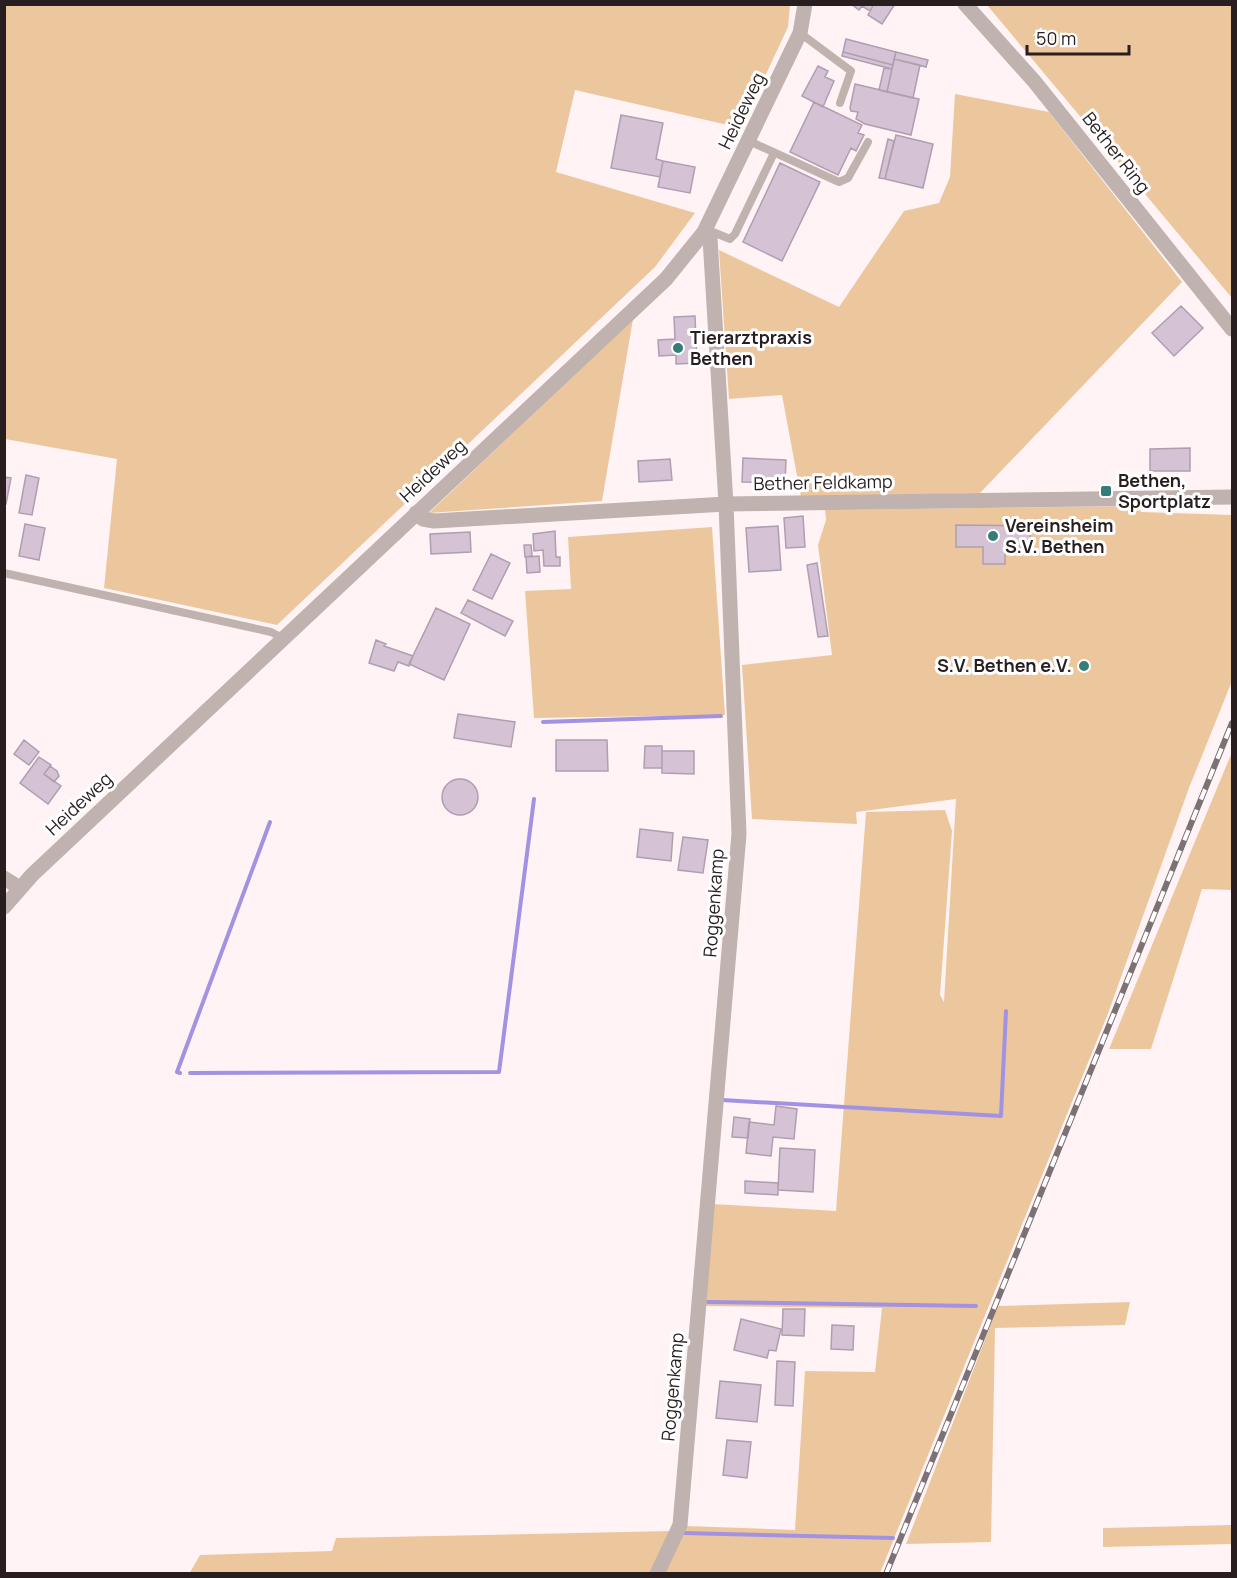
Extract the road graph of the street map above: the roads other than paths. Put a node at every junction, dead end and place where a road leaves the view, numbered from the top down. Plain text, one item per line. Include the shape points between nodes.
1 (805, 4) edge
2 (965, 4) edge
3 (800, 33) junction
4 (840, 103) dead end
5 (749, 141) junction
6 (868, 142) dead end
7 (774, 153) junction
8 (705, 230) junction
9 (1233, 328) edge
10 (1233, 497) edge
11 (1123, 498) junction
12 (726, 504) junction
13 (1138, 506) dead end
14 (416, 513) junction
15 (4, 573) edge
16 (283, 638) junction
17 (4, 878) edge
18 (20, 888) junction
19 (4, 907) edge
20 (657, 1574) edge

1 - 3 street, Heideweg
2 - 9 street, Bether Ring via 1034,81
3 - 4 lane via 851,71
3 - 5 street, Heideweg
5 - 7 lane
5 - 8 street, Heideweg
6 - 7 lane via 843,182
7 - 8 lane via 733,238
8 - 12 street, Roggenkamp via 710,238
8 - 14 street, Heideweg via 666,279
10 - 11 street, Bether Feldkamp
11 - 12 street, Bether Feldkamp
11 - 13 lane
12 - 14 street, Bether Feldkamp via 434,521
12 - 20 street, Roggenkamp via 739,834 680,1525
14 - 16 street, Heideweg
15 - 16 lane via 271,632
16 - 18 street, Heideweg
17 - 18 street
18 - 19 street, Heideweg

